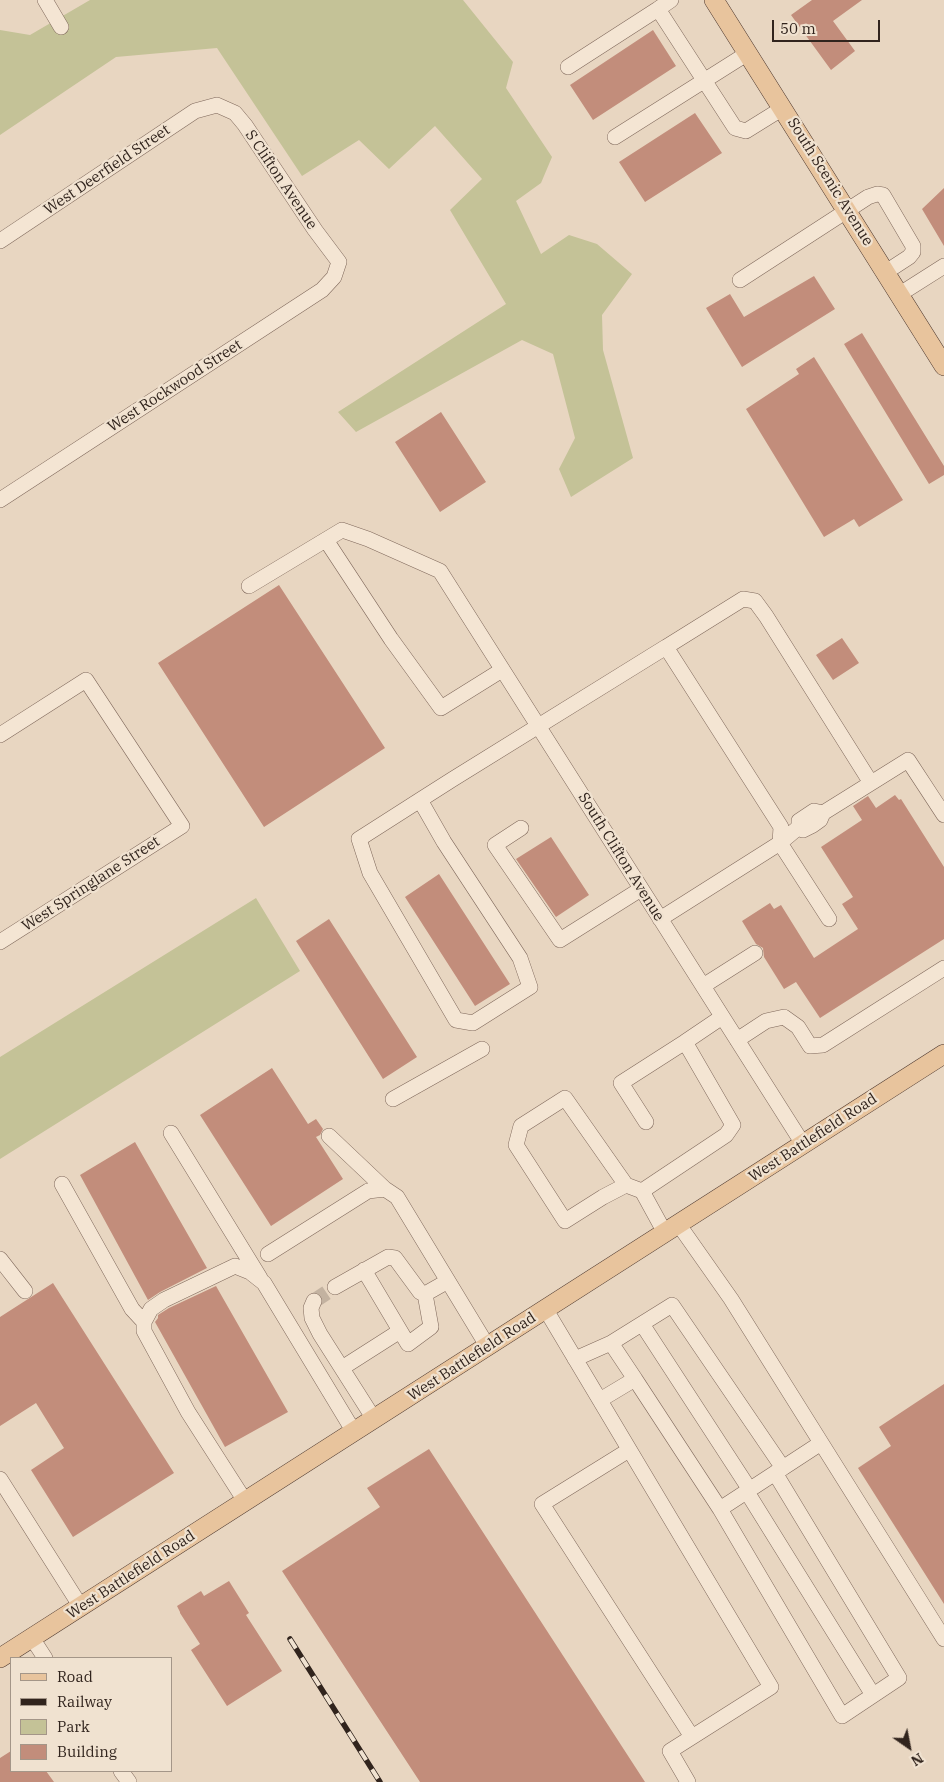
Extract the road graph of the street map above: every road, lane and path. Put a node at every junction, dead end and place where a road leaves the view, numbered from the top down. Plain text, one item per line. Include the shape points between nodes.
1 (45, 0) edge
2 (671, 0) edge
3 (714, 0) edge
4 (658, 9) junction
5 (62, 27) dead end
6 (748, 53) junction
7 (568, 67) dead end
8 (704, 81) junction
9 (217, 105) joint
10 (783, 108) junction
11 (615, 137) dead end
12 (848, 211) junction
13 (0, 241) edge
14 (339, 262) joint
15 (944, 266) edge
16 (886, 272) junction
17 (740, 280) dead end
18 (900, 294) junction
19 (944, 366) edge
20 (0, 500) edge
21 (326, 540) junction
22 (249, 586) dead end
23 (666, 647) junction
24 (502, 670) junction
25 (538, 726) junction
26 (0, 735) edge
27 (872, 783) junction
28 (420, 800) junction
29 (944, 815) edge
30 (521, 828) dead end
31 (780, 843) junction
32 (641, 889) junction
33 (660, 919) junction
34 (829, 919) dead end
35 (0, 942) edge
36 (755, 953) dead end
37 (944, 968) edge
38 (703, 986) junction
39 (722, 1016) junction
40 (737, 1040) junction
41 (686, 1042) junction
42 (482, 1049) dead end
43 (944, 1054) edge
44 (393, 1099) dead end
45 (646, 1122) dead end
46 (171, 1133) dead end
47 (329, 1136) dead end
48 (803, 1144) junction
49 (62, 1184) dead end
50 (626, 1185) junction
51 (385, 1189) junction
52 (642, 1191) junction
53 (672, 1229) junction
54 (268, 1254) dead end
55 (0, 1259) edge
56 (364, 1270) junction
57 (448, 1281) junction
58 (264, 1283) junction
59 (335, 1287) tunnel mouth
60 (25, 1292) dead end
61 (425, 1294) junction
62 (314, 1301) dead end
63 (546, 1310) junction
64 (144, 1322) junction
65 (642, 1324) junction
66 (400, 1331) junction
67 (611, 1344) junction
68 (488, 1347) junction
69 (575, 1360) junction
70 (340, 1365) junction
71 (635, 1379) junction
72 (600, 1400) junction
73 (374, 1419) junction
74 (354, 1432) junction
75 (821, 1443) junction
76 (629, 1450) junction
77 (779, 1471) junction
78 (0, 1479) edge
79 (748, 1491) junction
80 (245, 1502) junction
81 (720, 1509) junction
82 (81, 1607) junction
83 (32, 1638) junction
84 (944, 1639) edge
85 (45, 1657) edge
86 (0, 1658) edge
87 (873, 1695) junction
88 (692, 1737) junction
89 (688, 1782) edge

1 - 5 street
2 - 4 street
3 - 6 main road, South Scenic Avenue
4 - 7 street
4 - 8 street
6 - 8 street
6 - 10 main road, South Scenic Avenue
8 - 10 street via 735,128 746,131
8 - 11 street
9 - 13 street, West Deerfield Street via 195,111
9 - 14 street, S Clifton Avenue via 234,113 244,125
10 - 12 main road, South Scenic Avenue
12 - 16 main road, South Scenic Avenue
12 - 16 street via 868,198 883,195 913,246 909,257
12 - 17 street
14 - 20 street, West Rockwood Street via 334,277 322,290
15 - 18 street
16 - 18 main road, South Scenic Avenue
18 - 19 main road, South Scenic Avenue
21 - 22 street
21 - 24 street, South Clifton Avenue via 342,530 440,571
21 - 24 street via 441,708
23 - 25 street
23 - 27 street via 743,599 755,601
23 - 31 street via 781,827
24 - 25 street, South Clifton Avenue
25 - 28 street
25 - 32 street, South Clifton Avenue
26 - 35 street, West Springlane Street via 86,680 182,826
27 - 29 street via 908,760
27 - 31 street via 823,813 813,825 803,830 799,827
28 - 28 street via 359,839 370,872 456,1020 473,1023 530,987 520,958
30 - 32 street via 495,845 560,940
31 - 33 street
31 - 34 street
32 - 33 street, South Clifton Avenue
33 - 38 street, South Clifton Avenue
36 - 38 street
37 - 40 street via 823,1045 810,1046 798,1027 784,1017 766,1021
38 - 39 street, South Clifton Avenue
39 - 40 street, South Clifton Avenue
39 - 41 street
40 - 48 street, South Clifton Avenue
41 - 45 street via 621,1083
41 - 52 street via 733,1125 726,1135
42 - 44 street
43 - 48 main road, West Battlefield Road
46 - 58 street
47 - 51 street
48 - 53 main road, West Battlefield Road
49 - 64 street via 132,1309
50 - 50 street via 565,1221 516,1145 521,1126 565,1098
50 - 52 street
51 - 54 street via 368,1191
51 - 57 street via 397,1197
52 - 53 street
53 - 63 main road, West Battlefield Road
53 - 75 street via 731,1300
55 - 60 street
56 - 59 street
56 - 61 street via 388,1257 395,1258 420,1292
56 - 66 street
57 - 61 street
57 - 68 street
58 - 64 street via 235,1266 164,1300 151,1310
58 - 74 street
61 - 66 street via 431,1327 408,1344
62 - 70 street via 310,1308 312,1318
63 - 68 main road, West Battlefield Road
63 - 69 street
64 - 80 street via 144,1331 188,1412
65 - 67 street
65 - 77 street via 672,1305
65 - 79 street
66 - 70 street
67 - 69 street
67 - 71 street
68 - 73 main road, West Battlefield Road
69 - 72 street
70 - 73 street
71 - 72 street
71 - 81 street
72 - 76 street
73 - 74 main road, West Battlefield Road
74 - 80 main road, West Battlefield Road
75 - 77 street
75 - 84 street
76 - 88 street via 770,1687
76 - 88 street via 542,1504
77 - 79 street
77 - 87 street via 899,1678
78 - 82 street
79 - 81 street
79 - 87 street
80 - 82 main road, West Battlefield Road
81 - 87 street via 842,1716
82 - 83 main road, West Battlefield Road
83 - 85 street
83 - 86 main road, West Battlefield Road
88 - 89 street via 670,1751

